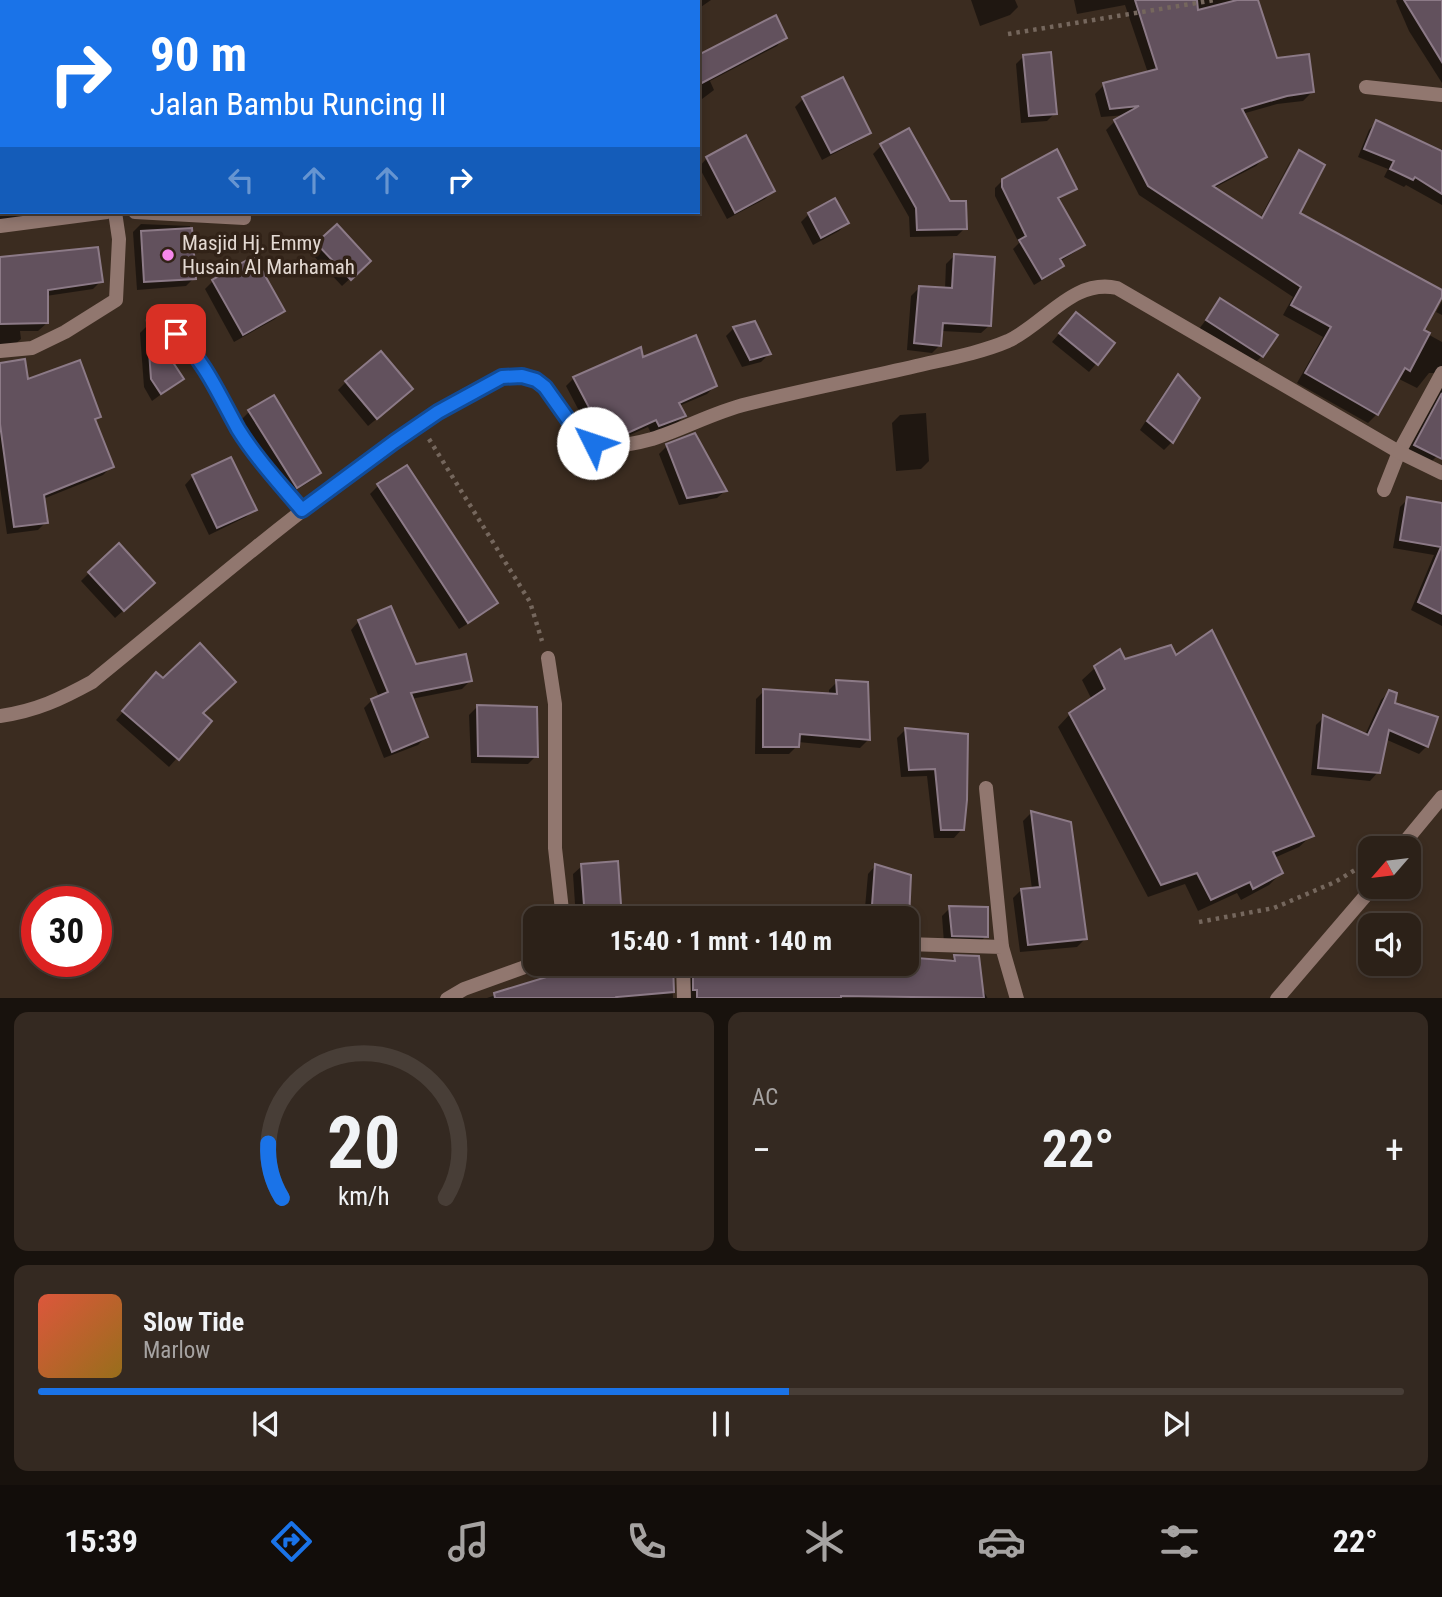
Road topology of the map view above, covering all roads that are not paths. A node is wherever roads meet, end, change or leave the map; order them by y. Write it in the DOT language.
graph roads {
  1 [pos="1366,87"];
  2 [pos="1442,94"];
  3 [pos="92,214"];
  4 [pos="115,214"];
  5 [pos="171,214"];
  6 [pos="244,218"];
  7 [pos="0,226"];
  8 [pos="176,334"];
  9 [pos="0,351"];
  10 [pos="1442,373"];
  11 [pos="1399,452"];
  12 [pos="1442,473"];
  13 [pos="1384,489"];
  14 [pos="302,510"];
  15 [pos="548,659"];
  16 [pos="0,716"];
  17 [pos="986,788"];
  18 [pos="1442,797"];
  19 [pos="1410,836"];
  20 [pos="1362,900"];
  21 [pos="562,906"];
  22 [pos="919,944"];
  23 [pos="1002,947"];
  24 [pos="523,967"];
  25 [pos="683,976"];
  26 [pos="449,998"];
  27 [pos="684,998"];
  28 [pos="1017,998"];
  29 [pos="1278,998"];
  1 -- 2 [label="street"];
  3 -- 7 [label="street"];
  4 -- 9 [label="street"];
  5 -- 6 [label="street"];
  8 -- 14 [label="street"];
  10 -- 11 [label="street"];
  11 -- 12 [label="street"];
  11 -- 13 [label="street"];
  11 -- 14 [label="street"];
  14 -- 16 [label="street"];
  15 -- 21 [label="street"];
  17 -- 23 [label="street"];
  18 -- 19 [label="street"];
  20 -- 29 [label="street"];
  22 -- 23 [label="street"];
  23 -- 28 [label="street"];
  24 -- 26 [label="street"];
  25 -- 27 [label="street"];
}
